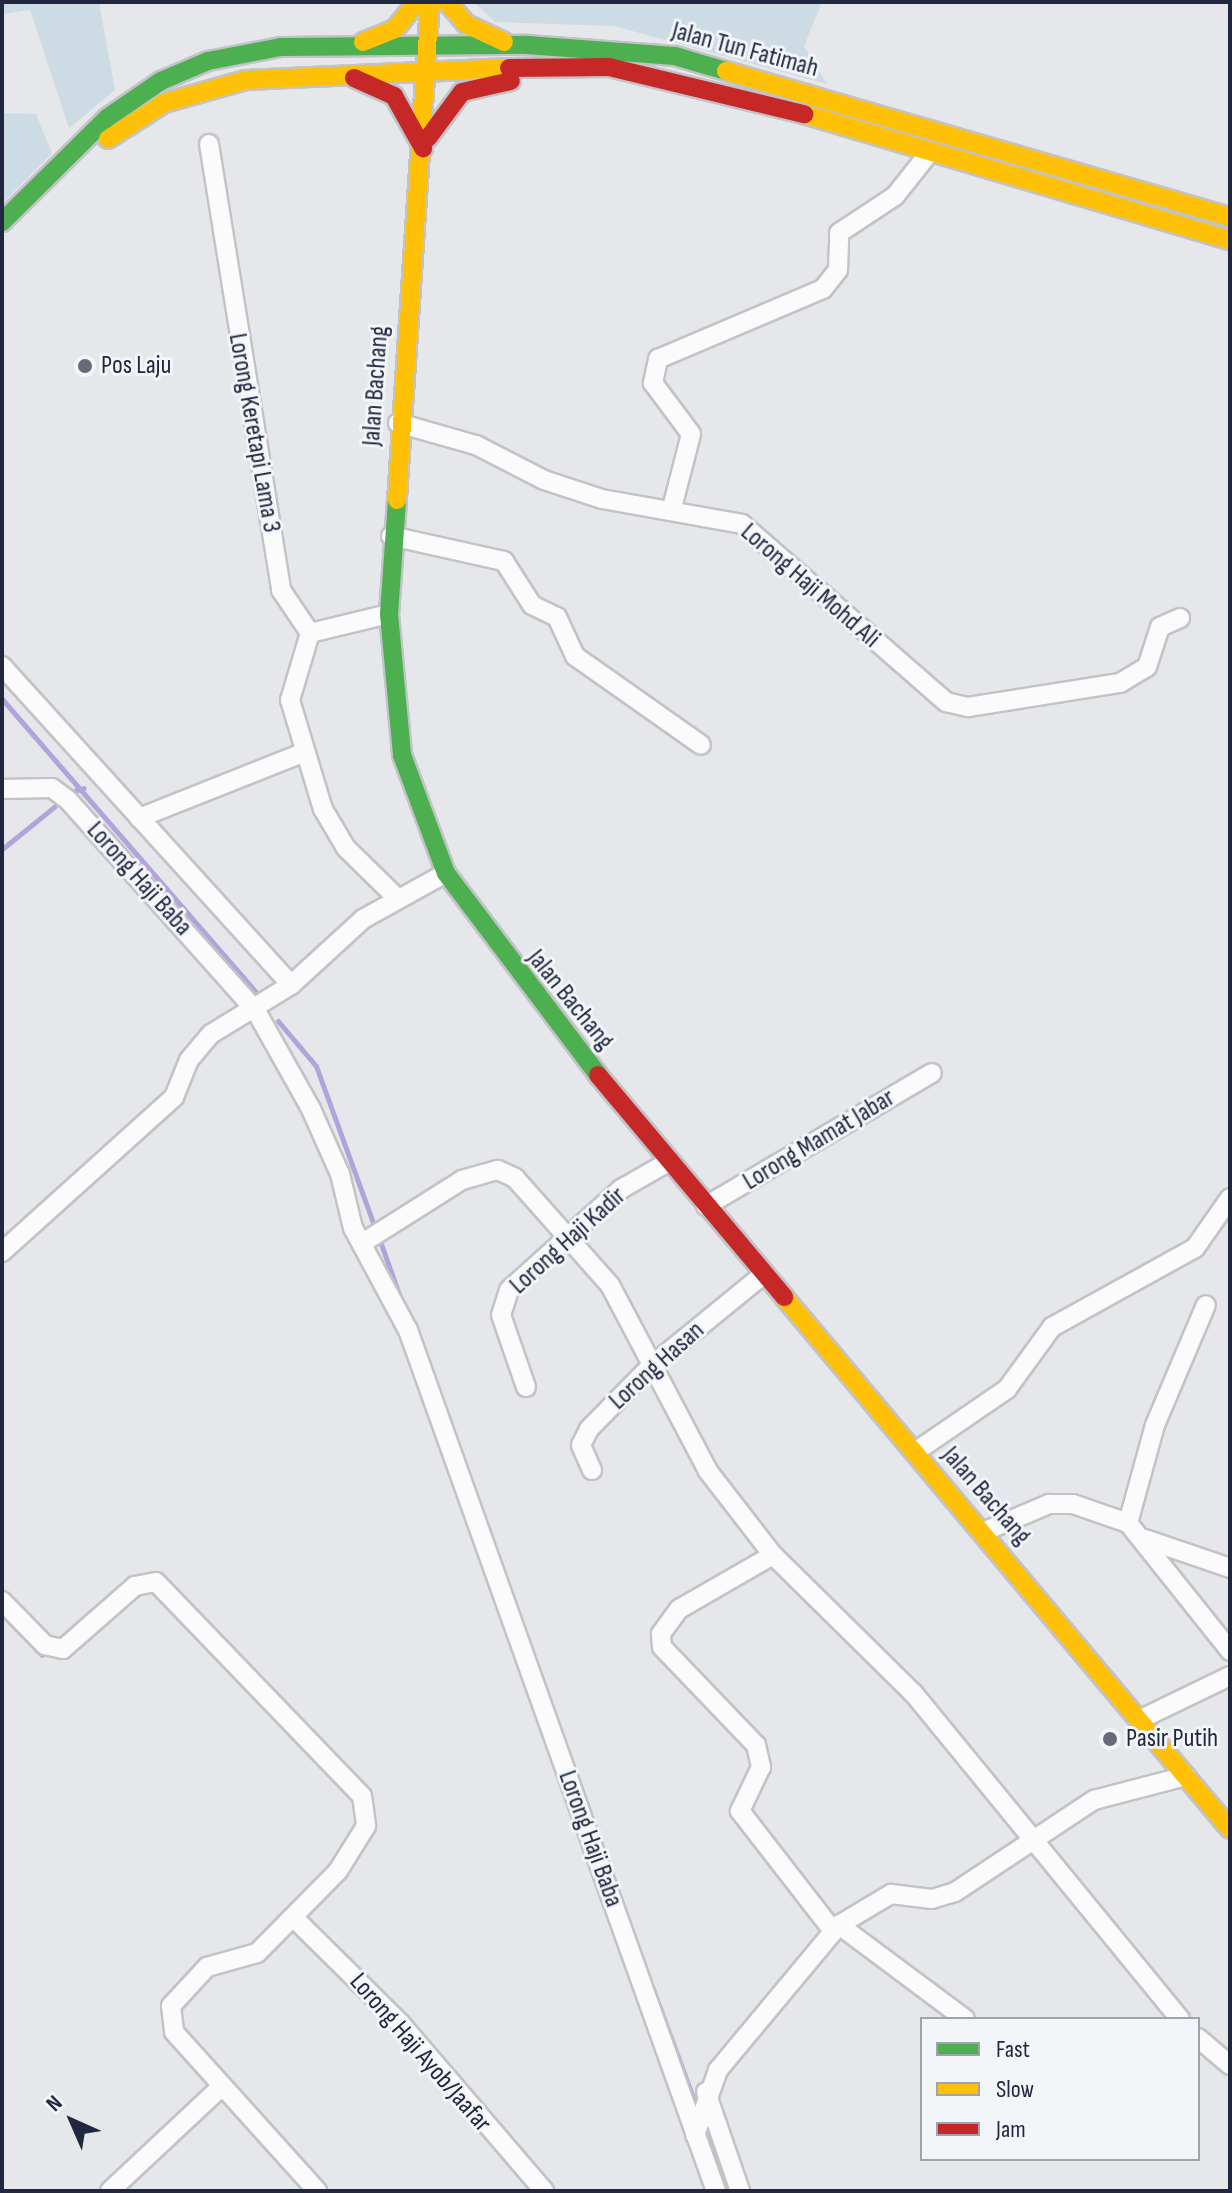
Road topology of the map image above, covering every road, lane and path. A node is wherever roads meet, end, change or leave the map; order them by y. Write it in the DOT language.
graph roads {
  1 [pos="417,2"];
  2 [pos="430,2"];
  3 [pos="447,2"];
  4 [pos="527,45"];
  5 [pos="324,46"];
  6 [pos="431,48"];
  7 [pos="577,66"];
  8 [pos="430,68"];
  9 [pos="335,75"];
  10 [pos="209,144"];
  11 [pos="423,148"];
  12 [pos="929,153"];
  13 [pos="1230,217"];
  14 [pos="2,222"];
  15 [pos="1230,240"];
  16 [pos="2,241"];
  17 [pos="398,423"];
  18 [pos="672,508"];
  19 [pos="391,536"];
  20 [pos="389,614"];
  21 [pos="1180,618"];
  22 [pos="310,633"];
  23 [pos="2,666"];
  24 [pos="701,745"];
  25 [pos="305,752"];
  26 [pos="2,789"];
  27 [pos="139,818"];
  28 [pos="446,873"];
  29 [pos="396,897"];
  30 [pos="291,985"];
  31 [pos="256,1011"];
  32 [pos="932,1073"];
  33 [pos="670,1161"];
  34 [pos="1230,1198"];
  35 [pos="706,1206"];
  36 [pos="373,1236"];
  37 [pos="569,1237"];
  38 [pos="2,1252"];
  39 [pos="763,1275"];
  40 [pos="1206,1305"];
  41 [pos="650,1367"];
  42 [pos="526,1387"];
  43 [pos="915,1452"];
  44 [pos="592,1470"];
  45 [pos="1128,1523"];
  46 [pos="983,1532"];
  47 [pos="1145,1539"];
  48 [pos="773,1555"];
  49 [pos="1230,1568"];
  50 [pos="2,1601"];
  51 [pos="1230,1651"];
  52 [pos="1230,1676"];
  53 [pos="1141,1719"];
  54 [pos="1186,1776"];
  55 [pos="1230,1829"];
  56 [pos="1027,1838"];
  57 [pos="293,1917"];
  58 [pos="836,1928"];
  59 [pos="962,2017"];
  60 [pos="1178,2017"];
  61 [pos="1200,2040"];
  62 [pos="1230,2065"];
  63 [pos="220,2088"];
  64 [pos="705,2096"];
  65 [pos="696,2130"];
  66 [pos="110,2191"];
  67 [pos="317,2191"];
  68 [pos="544,2191"];
  69 [pos="716,2191"];
  70 [pos="740,2191"];
  1 -- 5 [label="main road"];
  2 -- 6 [label="main road, Jalan Bachang"];
  3 -- 4 [label="main road"];
  4 -- 6 [label="main road, Jalan Tun Fatimah"];
  4 -- 13 [label="main road, Jalan Tun Fatimah"];
  5 -- 6 [label="main road, Jalan Tun Fatimah"];
  5 -- 14 [label="main road, Jalan Tun Fatimah"];
  6 -- 8 [label="main road, Jalan Bachang"];
  7 -- 8 [label="main road, Jalan Tun Fatimah"];
  7 -- 11 [label="main road"];
  7 -- 12 [label="main road, Jalan Tun Fatimah"];
  8 -- 9 [label="main road, Jalan Tun Fatimah"];
  8 -- 11 [label="main road, Jalan Bachang"];
  9 -- 11 [label="main road"];
  9 -- 16 [label="main road, Jalan Tun Fatimah"];
  10 -- 22 [label="street, Lorong Keretapi Lama 3"];
  11 -- 17 [label="main road, Jalan Bachang"];
  12 -- 15 [label="main road, Jalan Tun Fatimah"];
  12 -- 18 [label="street"];
  17 -- 18 [label="street, Lorong Haji Mohd Ali"];
  17 -- 19 [label="main road, Jalan Bachang"];
  18 -- 21 [label="street, Lorong Haji Mohd Ali"];
  19 -- 20 [label="main road, Jalan Bachang"];
  19 -- 24 [label="street"];
  20 -- 22 [label="street"];
  20 -- 28 [label="main road, Jalan Bachang"];
  22 -- 25 [label="street"];
  23 -- 27 [label="street"];
  25 -- 27 [label="street"];
  25 -- 29 [label="street"];
  26 -- 31 [label="street, Lorong Haji Baba"];
  27 -- 30 [label="street"];
  28 -- 29 [label="street"];
  28 -- 33 [label="main road, Jalan Bachang"];
  29 -- 30 [label="street"];
  30 -- 31 [label="street"];
  31 -- 36 [label="street, Lorong Haji Baba"];
  31 -- 38 [label="street"];
  32 -- 35 [label="street, Lorong Mamat Jabar"];
  33 -- 35 [label="main road, Jalan Bachang"];
  33 -- 37 [label="street, Lorong Haji Kadir"];
  34 -- 43 [label="street"];
  35 -- 39 [label="main road, Jalan Bachang"];
  36 -- 37 [label="street"];
  36 -- 65 [label="street, Lorong Haji Baba"];
  37 -- 41 [label="street"];
  37 -- 42 [label="street, Lorong Haji Kadir"];
  39 -- 41 [label="street, Lorong Hasan"];
  39 -- 43 [label="main road, Jalan Bachang"];
  40 -- 45 [label="street"];
  41 -- 44 [label="street, Lorong Hasan"];
  41 -- 48 [label="street"];
  43 -- 46 [label="main road, Jalan Bachang"];
  45 -- 46 [label="street"];
  45 -- 47 [label="street"];
  46 -- 53 [label="main road, Jalan Bachang"];
  47 -- 49 [label="street"];
  47 -- 51 [label="street"];
  48 -- 56 [label="street"];
  48 -- 58 [label="street"];
  50 -- 57 [label="street"];
  52 -- 53 [label="street"];
  53 -- 54 [label="main road, Jalan Bachang"];
  54 -- 55 [label="main road, Jalan Bachang"];
  54 -- 56 [label="street"];
  56 -- 58 [label="street"];
  56 -- 60 [label="street"];
  57 -- 63 [label="street"];
  57 -- 68 [label="street, Lorong Haji Ayob/Jaafar"];
  58 -- 59 [label="street"];
  58 -- 64 [label="street"];
  61 -- 62 [label="street"];
  63 -- 66 [label="street"];
  63 -- 67 [label="street"];
  64 -- 65 [label="street"];
  64 -- 70 [label="street"];
  65 -- 69 [label="street, Lorong Haji Baba"];
}
